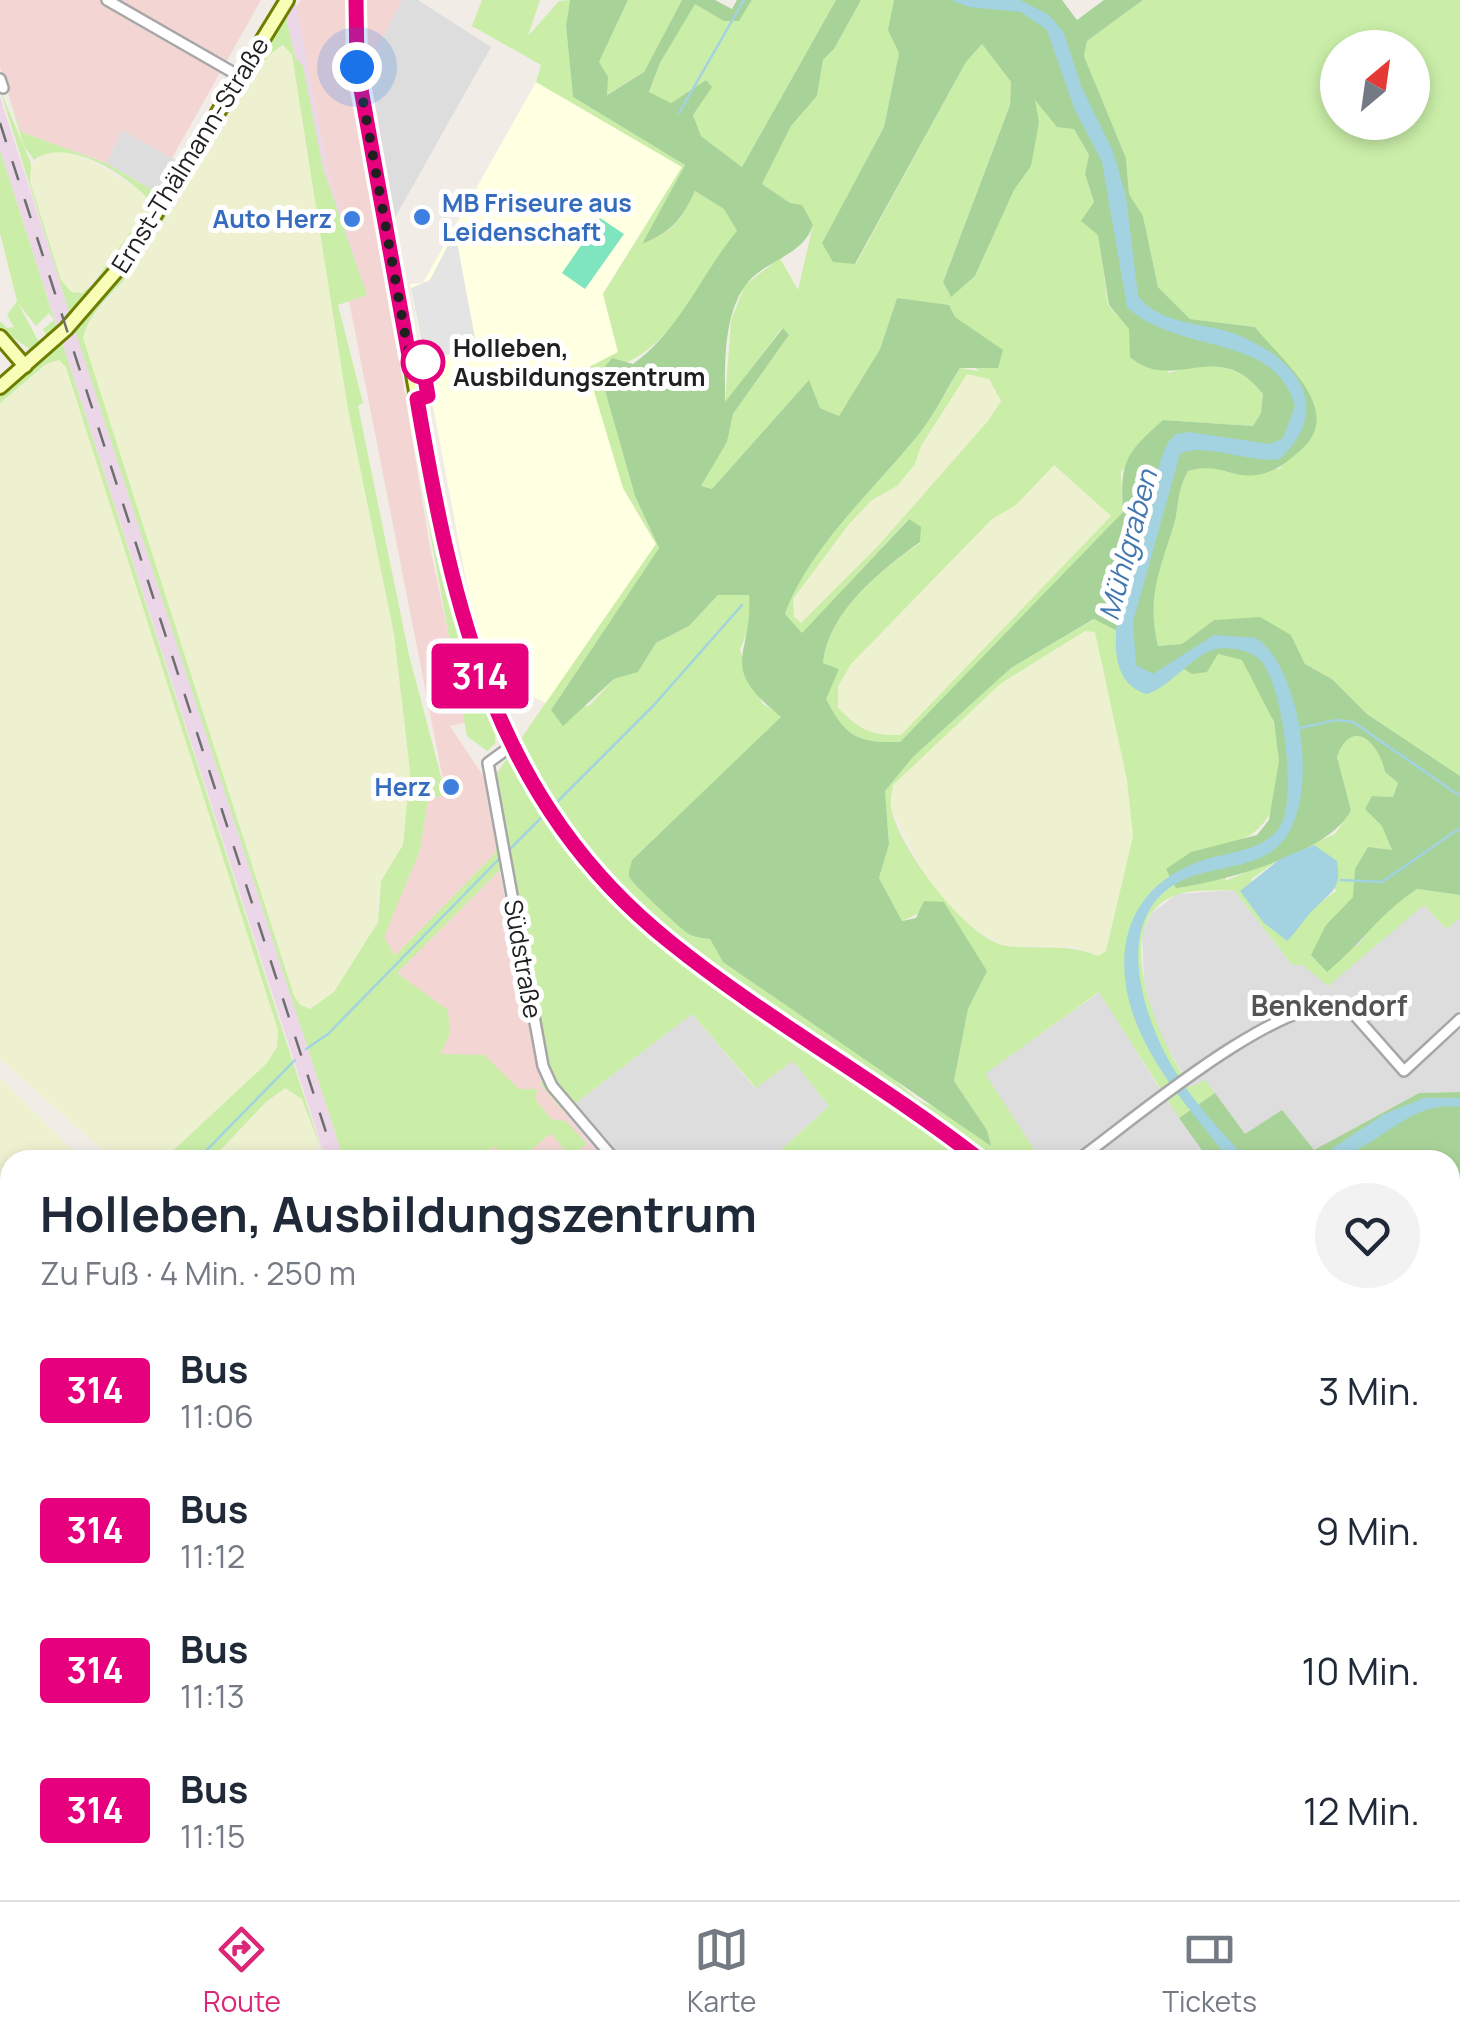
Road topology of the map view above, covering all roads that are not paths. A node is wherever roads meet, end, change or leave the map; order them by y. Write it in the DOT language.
graph roads {
  1 [pos="106,0"];
  2 [pos="287,0"];
  3 [pos="356,0"];
  4 [pos="242,76"];
  5 [pos="0,336"];
  6 [pos="25,366"];
  7 [pos="0,387"];
  8 [pos="510,747"];
  9 [pos="1460,1019"];
  10 [pos="606,1150"];
  11 [pos="966,1150"];
  12 [pos="1091,1150"];
  1 -- 4 [label="street"];
  2 -- 4 [label="main road, Ernst-Thälmann-Straße"];
  3 -- 8 [label="main road"];
  4 -- 6 [label="main road, Ernst-Thälmann-Straße"];
  5 -- 6 [label="main road"];
  6 -- 7 [label="main road, Ernst-Thälmann-Straße"];
  8 -- 10 [label="street, Südstraße"];
  8 -- 11 [label="main road"];
  9 -- 12 [label="street"];
}
